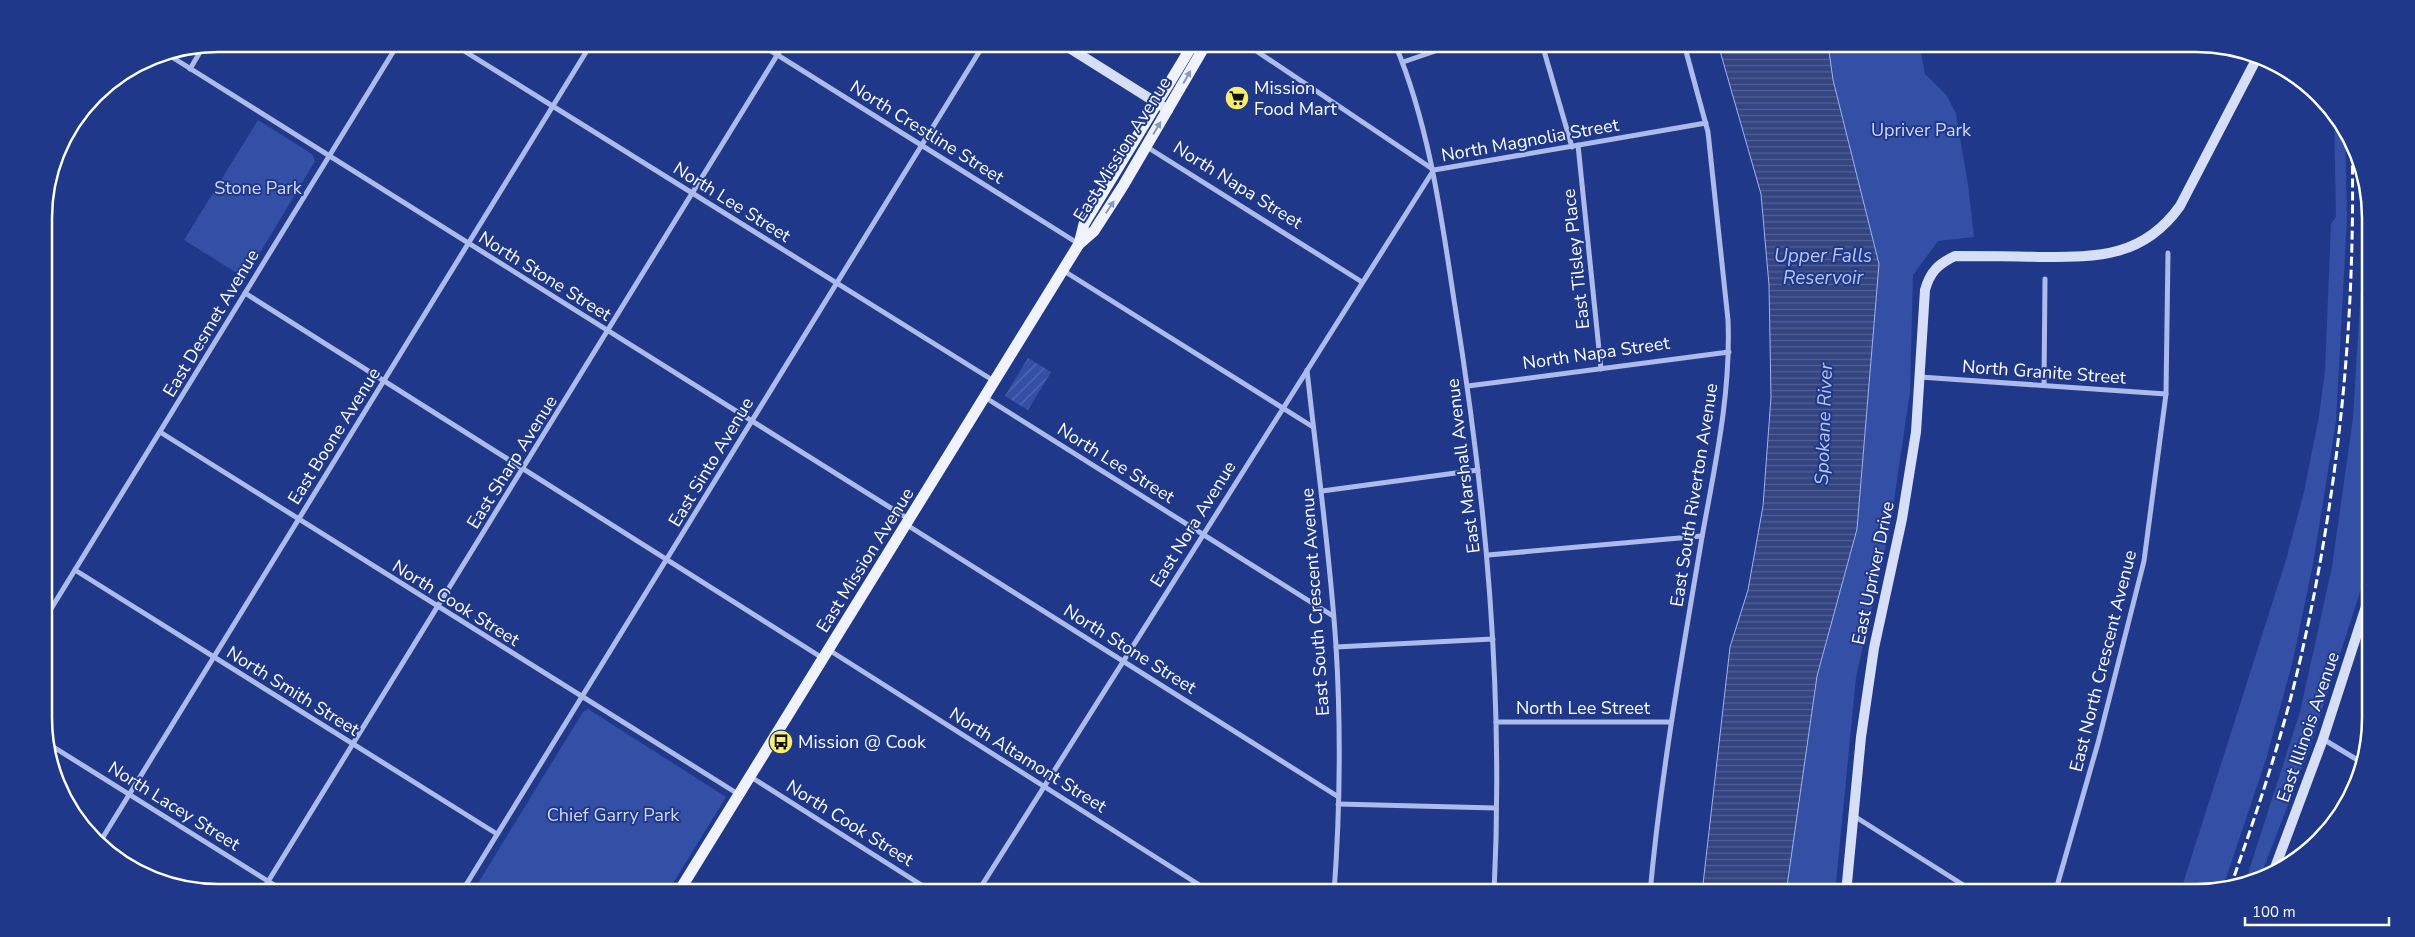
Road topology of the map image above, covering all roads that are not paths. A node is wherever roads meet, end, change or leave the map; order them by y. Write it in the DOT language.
graph roads {
  1 [pos="393,52"];
  2 [pos="467,52"];
  3 [pos="585,52"];
  4 [pos="772,52"];
  5 [pos="779,52"];
  6 [pos="979,52"];
  7 [pos="1076,52"];
  8 [pos="1188,52"];
  9 [pos="1201,52"];
  10 [pos="1258,52"];
  11 [pos="1399,52"];
  12 [pos="1432,52"];
  13 [pos="1545,52"];
  14 [pos="1686,52"];
  15 [pos="199,54"];
  16 [pos="777,55"];
  17 [pos="175,59"];
  18 [pos="1403,62"];
  19 [pos="2254,63"];
  20 [pos="190,68"];
  21 [pos="1156,102"];
  22 [pos="552,106"];
  23 [pos="1168,110"];
  24 [pos="1706,124"];
  25 [pos="922,146"];
  26 [pos="1575,146"];
  27 [pos="1146,147"];
  28 [pos="328,155"];
  29 [pos="1434,170"];
  30 [pos="693,193"];
  31 [pos="468,244"];
  32 [pos="1079,244"];
  33 [pos="2168,253"];
  34 [pos="1063,270"];
  35 [pos="2046,278"];
  36 [pos="1362,282"];
  37 [pos="836,284"];
  38 [pos="245,293"];
  39 [pos="608,332"];
  40 [pos="1729,352"];
  41 [pos="1601,369"];
  42 [pos="1307,370"];
  43 [pos="1920,378"];
  44 [pos="384,382"];
  45 [pos="996,382"];
  46 [pos="2044,385"];
  47 [pos="1468,386"];
  48 [pos="2166,394"];
  49 [pos="986,398"];
  50 [pos="1282,407"];
  51 [pos="751,422"];
  52 [pos="1313,427"];
  53 [pos="160,432"];
  54 [pos="524,469"];
  55 [pos="1478,470"];
  56 [pos="1322,491"];
  57 [pos="298,520"];
  58 [pos="909,522"];
  59 [pos="1203,534"];
  60 [pos="1702,536"];
  61 [pos="1488,554"];
  62 [pos="667,560"];
  63 [pos="75,570"];
  64 [pos="52,607"];
  65 [pos="438,607"];
  66 [pos="1333,616"];
  67 [pos="2362,619"];
  68 [pos="1493,639"];
  69 [pos="1336,647"];
  70 [pos="827,654"];
  71 [pos="214,658"];
  72 [pos="1123,661"];
  73 [pos="581,697"];
  74 [pos="1496,722"];
  75 [pos="1670,722"];
  76 [pos="2323,739"];
  77 [pos="353,744"];
  78 [pos="56,748"];
  79 [pos="2357,760"];
  80 [pos="750,777"];
  81 [pos="1044,786"];
  82 [pos="129,794"];
  83 [pos="739,795"];
  84 [pos="1337,796"];
  85 [pos="1338,804"];
  86 [pos="1495,808"];
  87 [pos="1854,816"];
  88 [pos="497,834"];
  89 [pos="103,837"];
  90 [pos="2277,863"];
  91 [pos="268,882"];
  92 [pos="271,884"];
  93 [pos="466,884"];
  94 [pos="684,884"];
  95 [pos="920,884"];
  96 [pos="983,884"];
  97 [pos="1198,884"];
  98 [pos="1334,884"];
  99 [pos="1494,884"];
  100 [pos="1651,884"];
  101 [pos="1847,884"];
  102 [pos="1962,884"];
  103 [pos="2057,884"];
  1 -- 28 [label="street, East Desmet Avenue"];
  2 -- 22 [label="street, North Lee Street"];
  3 -- 22 [label="street, East Boone Avenue"];
  4 -- 16 [label="street, North Crestline Street"];
  5 -- 16 [label="street, East Sharp Avenue"];
  6 -- 25 [label="street, East Sinto Avenue"];
  7 -- 21 [label="street"];
  8 -- 21 [label="main road, East Mission Avenue"];
  23 -- 9 [label="main road, East Mission Avenue, one-way"];
  10 -- 29 [label="street, North Magnolia Street"];
  11 -- 18 [label="street, East Marshall Avenue"];
  12 -- 18 [label="street"];
  13 -- 26 [label="street, East Tilsley Place"];
  14 -- 24 [label="street, East South Riverton Avenue"];
  15 -- 20 [label="street"];
  16 -- 25 [label="street, North Crestline Street"];
  16 -- 30 [label="street, East Sharp Avenue"];
  17 -- 20 [label="street, North Stone Street"];
  18 -- 29 [label="street, East Marshall Avenue"];
  19 -- 43 [label="street, East Upriver Drive"];
  20 -- 28 [label="street, North Stone Street"];
  21 -- 23 [label="street"];
  21 -- 32 [label="main road, East Mission Avenue"];
  22 -- 30 [label="street, North Lee Street"];
  22 -- 31 [label="street, East Boone Avenue"];
  27 -- 23 [label="main road, East Mission Avenue, one-way"];
  24 -- 26 [label="street, North Magnolia Street"];
  24 -- 40 [label="street, East South Riverton Avenue"];
  25 -- 32 [label="street, North Crestline Street"];
  25 -- 37 [label="street, East Sinto Avenue"];
  26 -- 29 [label="street, North Magnolia Street"];
  26 -- 41 [label="street, East Tilsley Place"];
  32 -- 27 [label="main road, East Mission Avenue, one-way"];
  27 -- 36 [label="street, North Napa Street"];
  28 -- 31 [label="street, North Stone Street"];
  28 -- 38 [label="street, East Desmet Avenue"];
  29 -- 36 [label="street, East Nora Avenue"];
  29 -- 47 [label="street, East Marshall Avenue"];
  30 -- 37 [label="street, North Lee Street"];
  30 -- 39 [label="street, East Sharp Avenue"];
  31 -- 39 [label="street, North Stone Street"];
  31 -- 44 [label="street, East Boone Avenue"];
  32 -- 34 [label="main road, East Mission Avenue"];
  33 -- 48 [label="street, East North Crescent Avenue"];
  34 -- 45 [label="main road, East Mission Avenue"];
  34 -- 50 [label="street"];
  35 -- 46 [label="street"];
  36 -- 42 [label="street, East Nora Avenue"];
  37 -- 45 [label="street, North Lee Street"];
  37 -- 51 [label="street, East Sinto Avenue"];
  38 -- 44 [label="street, North Altamont Street"];
  38 -- 53 [label="street, East Desmet Avenue"];
  39 -- 51 [label="street, North Stone Street"];
  39 -- 54 [label="street, East Sharp Avenue"];
  40 -- 41 [label="street, North Napa Street"];
  40 -- 60 [label="street, East South Riverton Avenue"];
  41 -- 47 [label="street, North Napa Street"];
  42 -- 50 [label="street, East Nora Avenue"];
  42 -- 52 [label="street, East South Crescent Avenue"];
  43 -- 46 [label="street, North Granite Street"];
  43 -- 87 [label="street, East Upriver Drive"];
  44 -- 54 [label="street, North Altamont Street"];
  44 -- 57 [label="street, East Boone Avenue"];
  45 -- 49 [label="main road, East Mission Avenue"];
  46 -- 48 [label="street, North Granite Street"];
  47 -- 55 [label="street, East Marshall Avenue"];
  48 -- 103 [label="street, East North Crescent Avenue"];
  49 -- 58 [label="main road, East Mission Avenue"];
  49 -- 59 [label="street, North Lee Street"];
  50 -- 52 [label="street"];
  50 -- 59 [label="street, East Nora Avenue"];
  51 -- 58 [label="street, North Stone Street"];
  51 -- 62 [label="street, East Sinto Avenue"];
  52 -- 56 [label="street, East South Crescent Avenue"];
  53 -- 57 [label="street, North Cook Street"];
  53 -- 63 [label="street, East Desmet Avenue"];
  54 -- 62 [label="street, North Altamont Street"];
  54 -- 65 [label="street, East Sharp Avenue"];
  55 -- 56 [label="street"];
  55 -- 61 [label="street, East Marshall Avenue"];
  56 -- 66 [label="street, East South Crescent Avenue"];
  57 -- 65 [label="street, North Cook Street"];
  57 -- 71 [label="street, East Boone Avenue"];
  58 -- 70 [label="main road, East Mission Avenue"];
  58 -- 72 [label="street, North Stone Street"];
  59 -- 66 [label="street, North Lee Street"];
  59 -- 72 [label="street, East Nora Avenue"];
  60 -- 61 [label="street"];
  60 -- 75 [label="street, East South Riverton Avenue"];
  61 -- 68 [label="street, East Marshall Avenue"];
  62 -- 70 [label="street, North Altamont Street"];
  62 -- 73 [label="street, East Sinto Avenue"];
  63 -- 64 [label="street, East Desmet Avenue"];
  63 -- 71 [label="street, North Smith Street"];
  65 -- 73 [label="street, North Cook Street"];
  65 -- 77 [label="street, East Sharp Avenue"];
  66 -- 69 [label="street, East South Crescent Avenue"];
  67 -- 76 [label="street, East Illinois Avenue"];
  68 -- 69 [label="street"];
  68 -- 74 [label="street, East Marshall Avenue"];
  69 -- 84 [label="street, East South Crescent Avenue"];
  70 -- 80 [label="main road, East Mission Avenue"];
  70 -- 81 [label="street, North Altamont Street"];
  71 -- 77 [label="street, North Smith Street"];
  71 -- 82 [label="street, East Boone Avenue"];
  72 -- 81 [label="street, East Nora Avenue"];
  72 -- 84 [label="street, North Stone Street"];
  73 -- 83 [label="street, North Cook Street"];
  73 -- 88 [label="street, East Sinto Avenue"];
  74 -- 75 [label="street, North Lee Street"];
  74 -- 86 [label="street, East Marshall Avenue"];
  75 -- 100 [label="street, East South Riverton Avenue"];
  76 -- 79 [label="street"];
  76 -- 90 [label="street, East Illinois Avenue"];
  77 -- 88 [label="street, North Smith Street"];
  77 -- 91 [label="street, East Sharp Avenue"];
  78 -- 82 [label="street, North Lacey Street"];
  80 -- 83 [label="main road, East Mission Avenue"];
  80 -- 95 [label="street, North Cook Street"];
  81 -- 96 [label="street, East Nora Avenue"];
  81 -- 97 [label="street, North Altamont Street"];
  82 -- 89 [label="street, East Boone Avenue"];
  82 -- 91 [label="street, North Lacey Street"];
  83 -- 94 [label="main road, East Mission Avenue"];
  84 -- 85 [label="street, East South Crescent Avenue"];
  85 -- 86 [label="street"];
  85 -- 98 [label="street, East South Crescent Avenue"];
  86 -- 99 [label="street, East Marshall Avenue"];
  87 -- 101 [label="street, East Upriver Drive"];
  87 -- 102 [label="street"];
  88 -- 93 [label="street, East Sinto Avenue"];
  91 -- 92 [label="street, North Lacey Street"];
}
